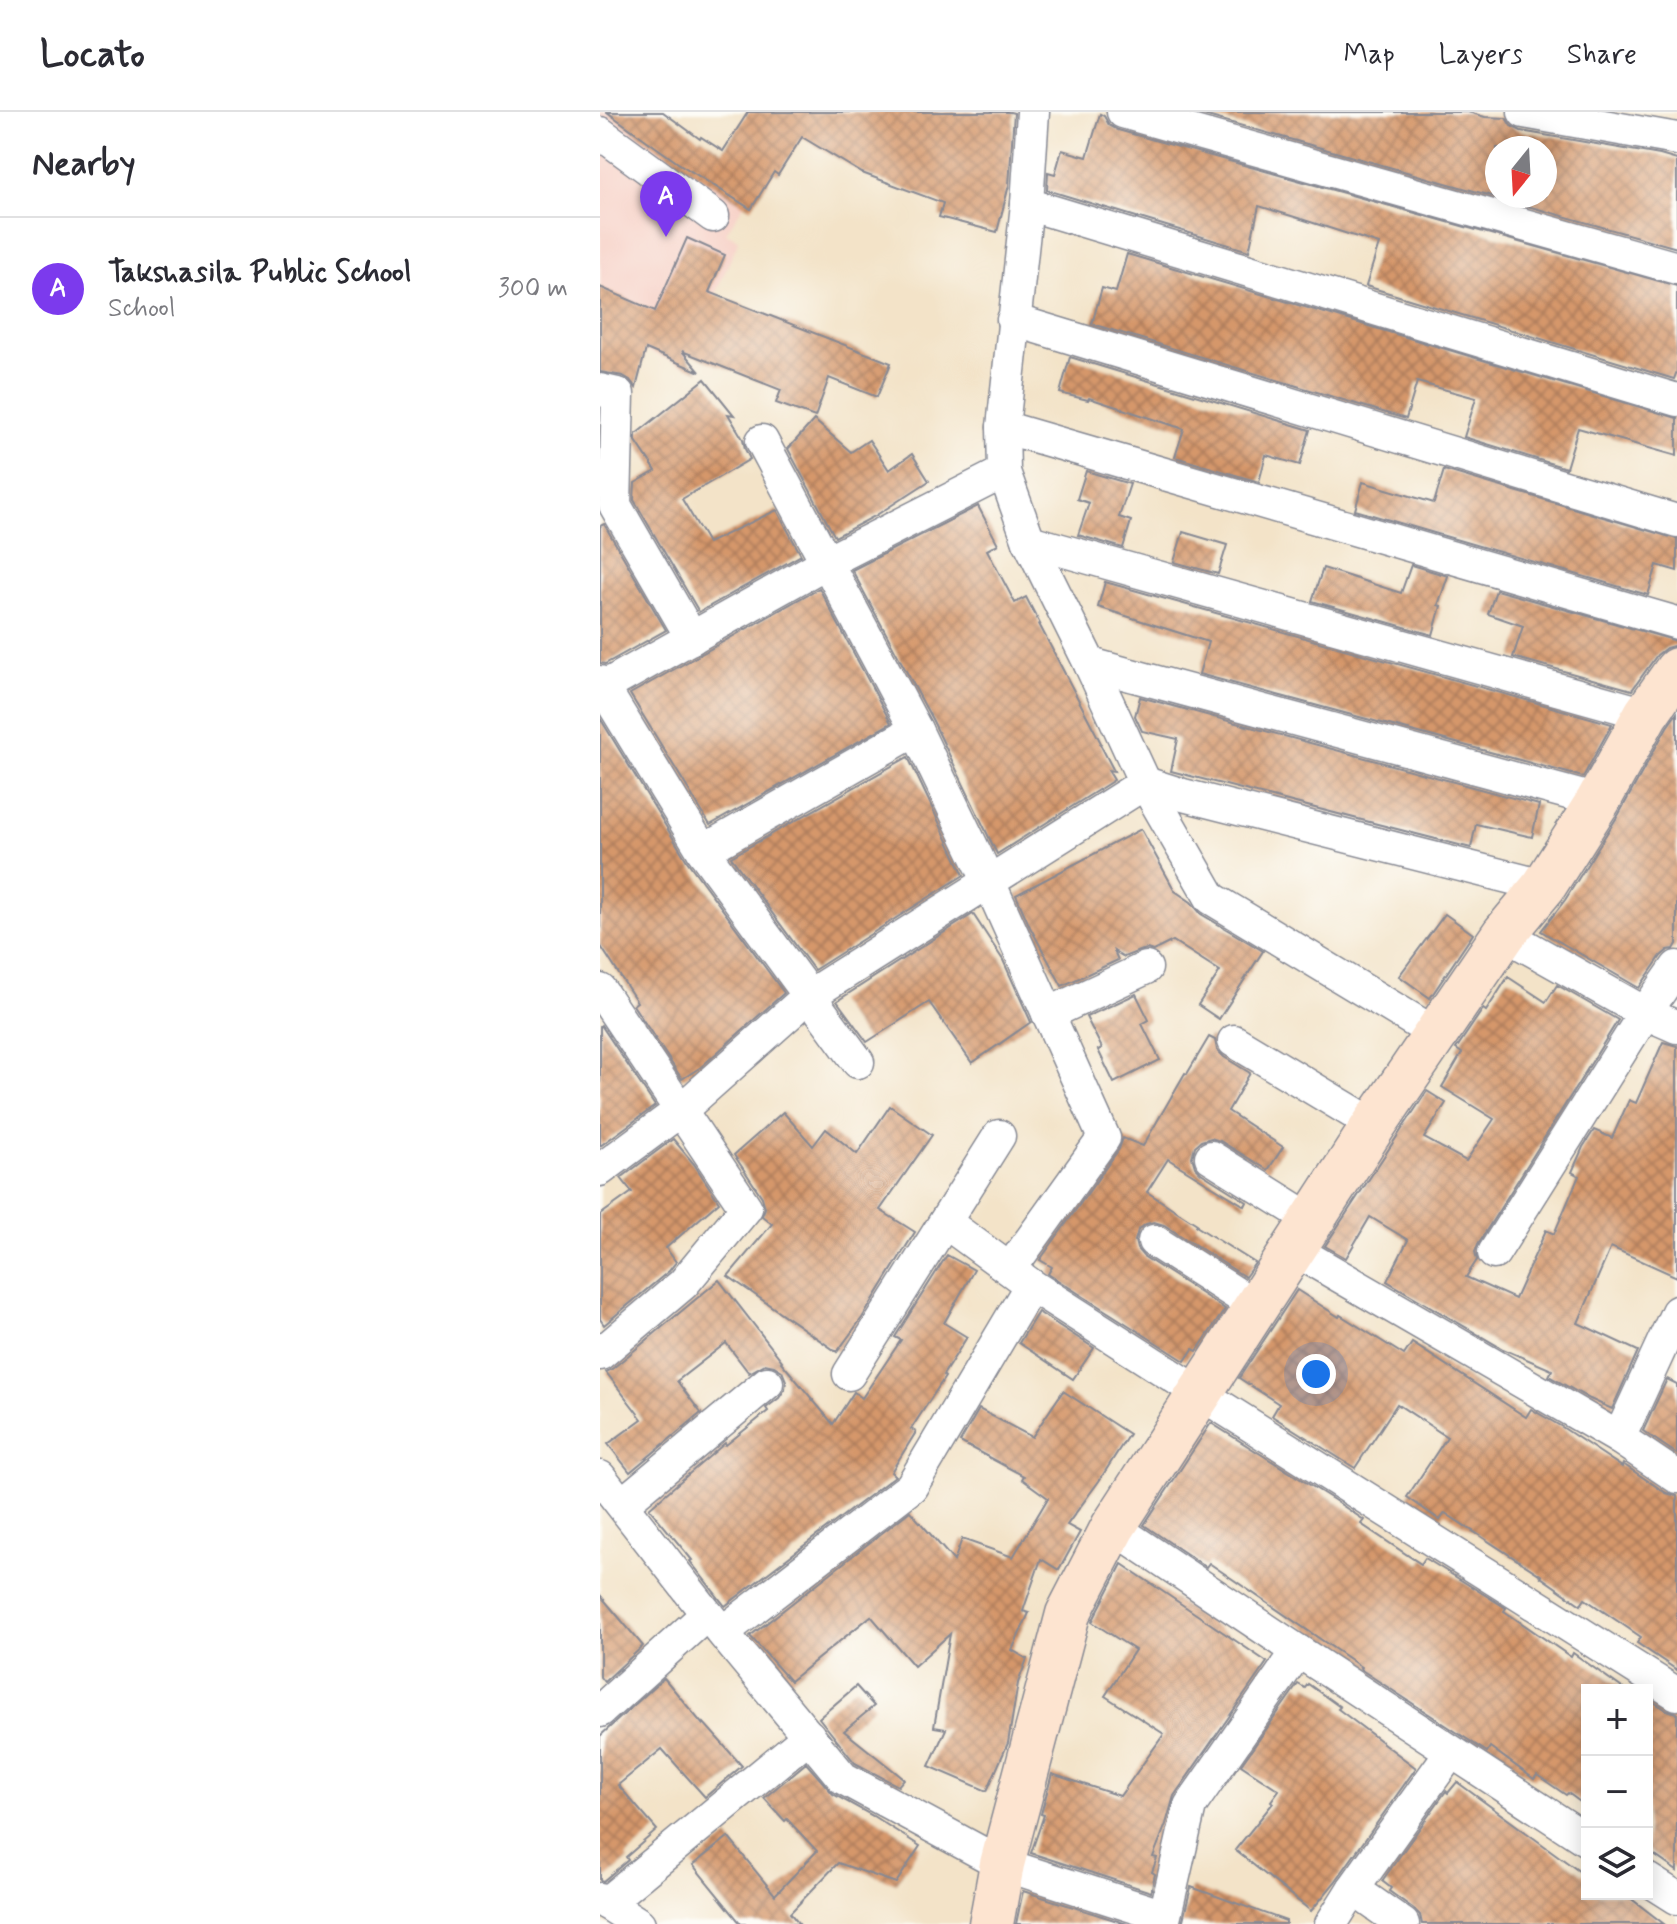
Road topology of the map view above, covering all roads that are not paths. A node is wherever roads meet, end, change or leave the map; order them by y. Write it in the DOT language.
graph roads {
  1 [pos="1033,112"];
  2 [pos="1123,112"];
  3 [pos="1524,112"];
  4 [pos="1640,122"];
  5 [pos="600,133"];
  6 [pos="1677,139"];
  7 [pos="1027,204"];
  8 [pos="713,216"];
  9 [pos="1677,268"];
  10 [pos="1013,320"];
  11 [pos="600,390"];
  12 [pos="1677,400"];
  13 [pos="1003,427"];
  14 [pos="762,441"];
  15 [pos="1004,472"];
  16 [pos="608,504"];
  17 [pos="1677,521"];
  18 [pos="1029,541"];
  19 [pos="827,562"];
  20 [pos="1677,623"];
  21 [pos="692,638"];
  22 [pos="1090,664"];
  23 [pos="1677,670"];
  24 [pos="601,686"];
  25 [pos="1646,714"];
  26 [pos="916,730"];
  27 [pos="1145,783"];
  28 [pos="1598,801"];
  29 [pos="703,851"];
  30 [pos="989,882"];
  31 [pos="1544,886"];
  32 [pos="1504,934"];
  33 [pos="1677,967"];
  34 [pos="1146,968"];
  35 [pos="600,990"];
  36 [pos="810,995"];
  37 [pos="1645,1013"];
  38 [pos="1048,1014"];
  39 [pos="1677,1027"];
  40 [pos="1436,1034"];
  41 [pos="1234,1041"];
  42 [pos="858,1062"];
  43 [pos="681,1110"];
  44 [pos="1374,1125"];
  45 [pos="999,1136"];
  46 [pos="1211,1157"];
  47 [pos="600,1170"];
  48 [pos="945,1222"];
  49 [pos="1302,1235"];
  50 [pos="1154,1241"];
  51 [pos="1494,1253"];
  52 [pos="1021,1277"];
  53 [pos="1257,1307"];
  54 [pos="1677,1312"];
  55 [pos="600,1354"];
  56 [pos="849,1374"];
  57 [pos="767,1383"];
  58 [pos="1201,1394"];
  59 [pos="1619,1438"];
  60 [pos="1677,1477"];
  61 [pos="608,1493"];
  62 [pos="1113,1527"];
  63 [pos="715,1623"];
  64 [pos="1298,1651"];
  65 [pos="1677,1694"];
  66 [pos="600,1711"];
  67 [pos="809,1736"];
  68 [pos="1451,1752"];
  69 [pos="1581,1836"];
  70 [pos="1002,1864"];
  71 [pos="1653,1883"];
  72 [pos="1353,1889"];
  73 [pos="1677,1898"];
  74 [pos="603,1901"];
  75 [pos="1164,1920"];
  76 [pos="639,1924"];
  77 [pos="991,1924"];
  78 [pos="1331,1924"];
  79 [pos="1403,1924"];
  1 -- 7 [label="street"];
  2 -- 9 [label="street"];
  3 -- 4 [label="street"];
  4 -- 6 [label="street"];
  5 -- 8 [label="street"];
  7 -- 10 [label="street"];
  7 -- 12 [label="street"];
  10 -- 13 [label="street"];
  10 -- 17 [label="street"];
  11 -- 16 [label="street"];
  13 -- 15 [label="street"];
  13 -- 20 [label="street"];
  14 -- 19 [label="street"];
  15 -- 18 [label="street"];
  15 -- 19 [label="street"];
  16 -- 21 [label="street"];
  18 -- 22 [label="street"];
  18 -- 25 [label="street"];
  19 -- 21 [label="street"];
  19 -- 26 [label="street"];
  21 -- 24 [label="street"];
  22 -- 27 [label="street"];
  22 -- 28 [label="street"];
  23 -- 25 [label="street"];
  24 -- 29 [label="street"];
  25 -- 28 [label="street"];
  26 -- 29 [label="street"];
  26 -- 30 [label="street"];
  27 -- 30 [label="street"];
  27 -- 31 [label="street"];
  27 -- 40 [label="street"];
  28 -- 31 [label="street"];
  29 -- 36 [label="street"];
  30 -- 36 [label="street"];
  30 -- 38 [label="street"];
  31 -- 32 [label="street"];
  32 -- 37 [label="street"];
  32 -- 40 [label="street"];
  33 -- 37 [label="street"];
  34 -- 38 [label="street"];
  35 -- 43 [label="street"];
  36 -- 42 [label="street"];
  36 -- 43 [label="street"];
  37 -- 39 [label="street"];
  37 -- 51 [label="street"];
  38 -- 52 [label="street"];
  40 -- 44 [label="street"];
  41 -- 44 [label="street"];
  43 -- 47 [label="street"];
  43 -- 55 [label="street"];
  44 -- 49 [label="street"];
  45 -- 48 [label="street"];
  46 -- 49 [label="street"];
  48 -- 52 [label="street"];
  48 -- 56 [label="street"];
  49 -- 53 [label="street"];
  49 -- 59 [label="street"];
  50 -- 53 [label="street"];
  52 -- 58 [label="street"];
  52 -- 63 [label="street"];
  53 -- 58 [label="street"];
  54 -- 59 [label="street"];
  57 -- 61 [label="street"];
  58 -- 62 [label="street"];
  58 -- 65 [label="street"];
  59 -- 60 [label="street"];
  61 -- 63 [label="street"];
  62 -- 64 [label="street"];
  62 -- 70 [label="street"];
  63 -- 66 [label="street"];
  63 -- 67 [label="street"];
  64 -- 68 [label="street"];
  64 -- 75 [label="street"];
  67 -- 70 [label="street"];
  67 -- 74 [label="street"];
  68 -- 69 [label="street"];
  68 -- 72 [label="street"];
  70 -- 75 [label="street"];
  70 -- 77 [label="street"];
  71 -- 73 [label="street"];
  72 -- 78 [label="street"];
  72 -- 79 [label="street"];
  74 -- 76 [label="street"];
}
